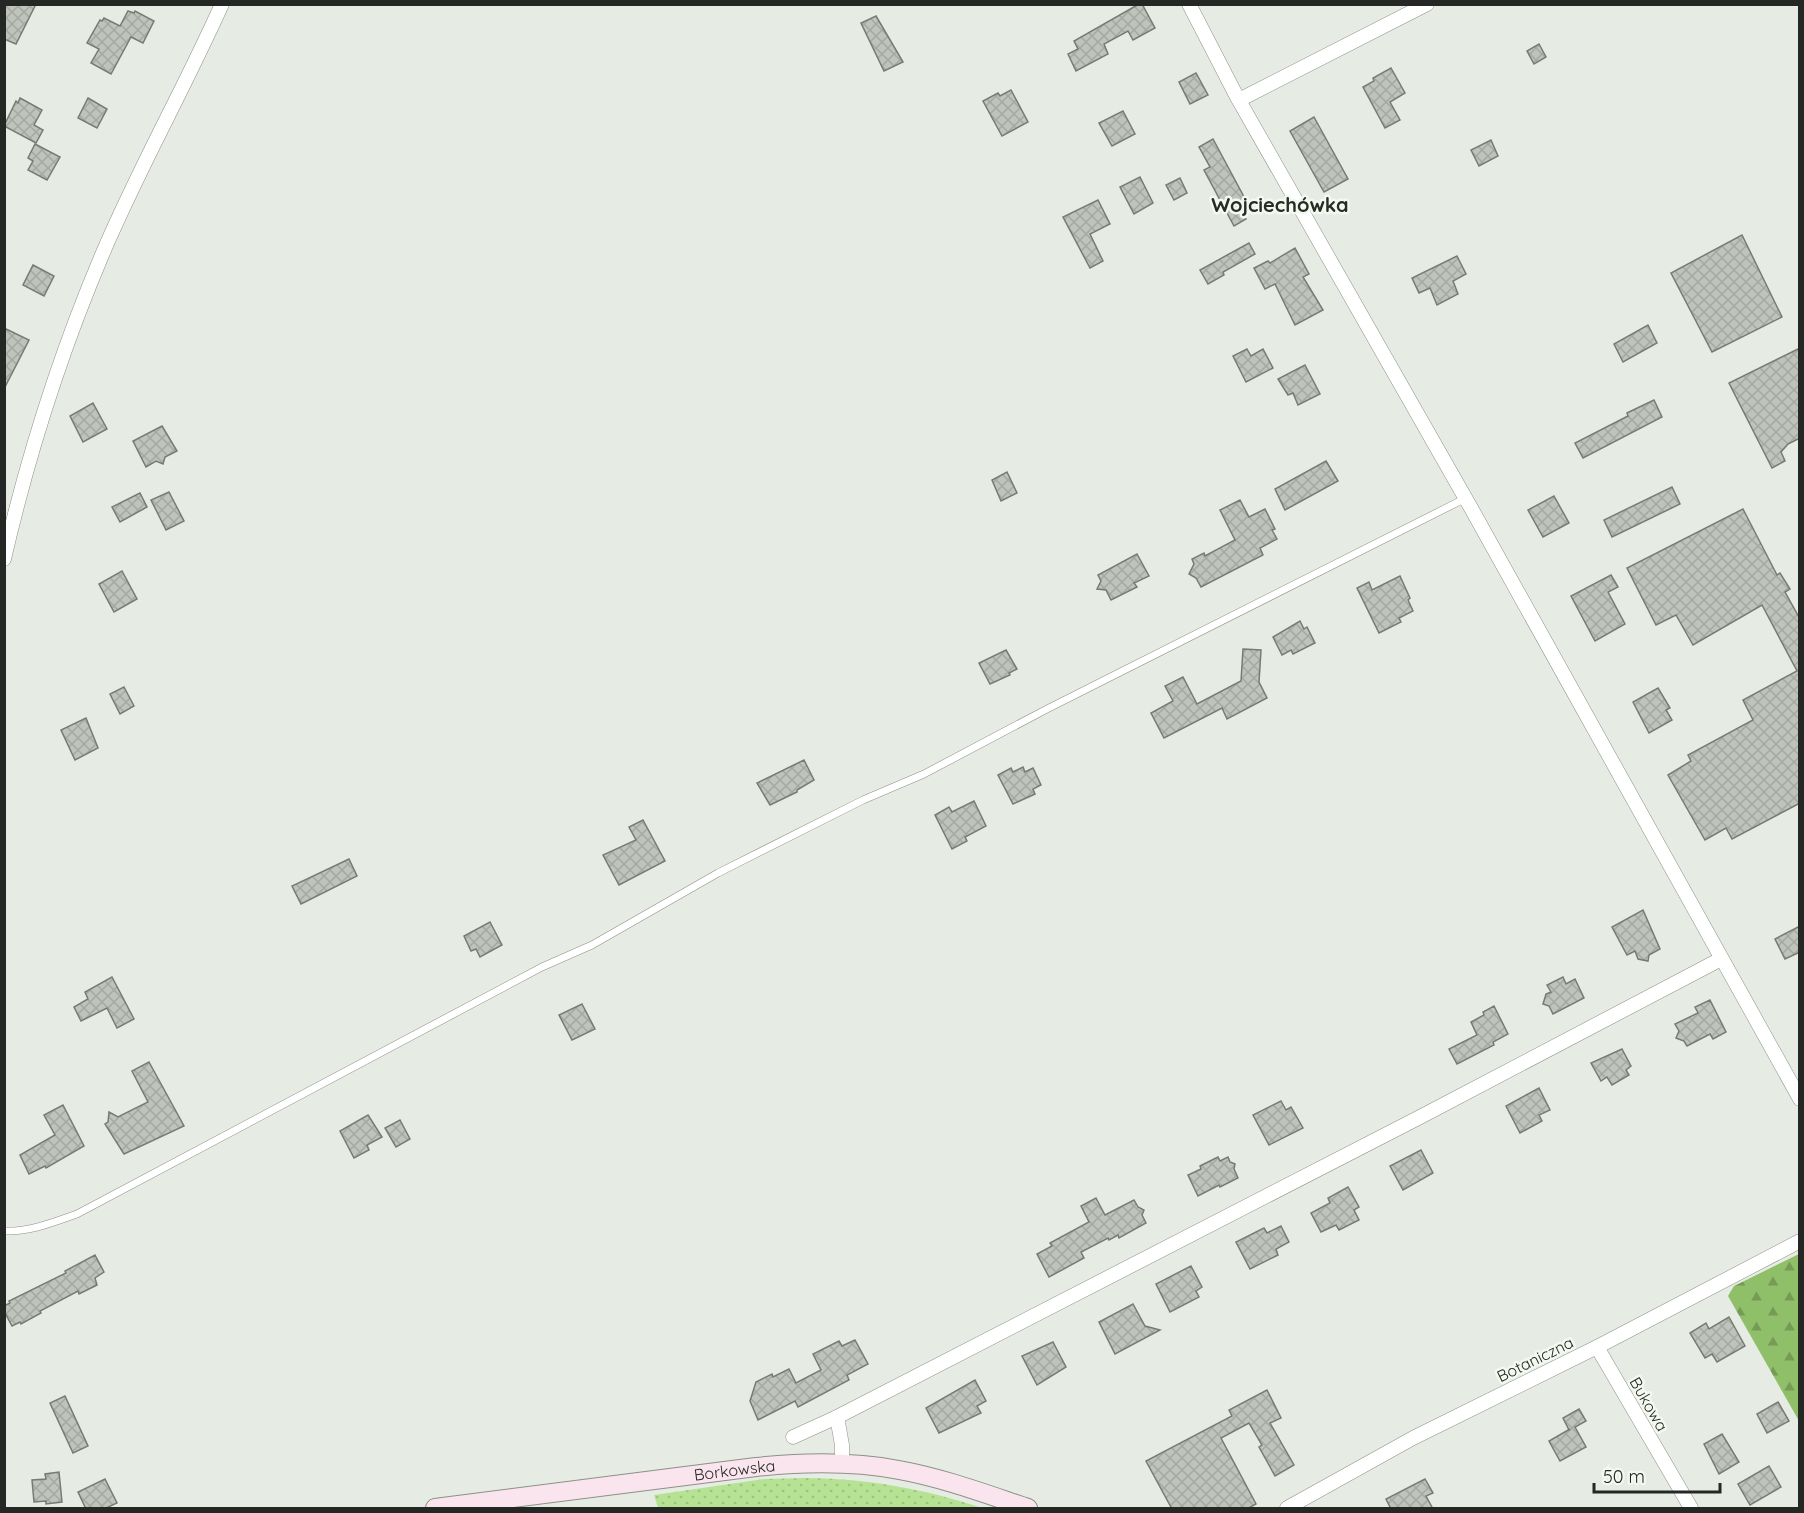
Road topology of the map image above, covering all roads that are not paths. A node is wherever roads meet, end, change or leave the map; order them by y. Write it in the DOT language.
graph roads {
  1 [pos="222,4"];
  2 [pos="1189,4"];
  3 [pos="1427,4"];
  4 [pos="1239,100"];
  5 [pos="1466,498"];
  6 [pos="4,559"];
  7 [pos="1721,959"];
  8 [pos="1800,1099"];
  9 [pos="4,1231"];
  10 [pos="1800,1241"];
  11 [pos="1597,1347"];
  12 [pos="837,1417"];
  13 [pos="794,1437"];
  14 [pos="842,1463"];
  15 [pos="435,1509"];
  16 [pos="1028,1509"];
  17 [pos="1287,1509"];
  18 [pos="1691,1509"];
  1 -- 6 [label="street"];
  2 -- 4 [label="street"];
  3 -- 4 [label="street"];
  4 -- 5 [label="street"];
  5 -- 7 [label="street"];
  5 -- 9 [label="lane"];
  7 -- 8 [label="street"];
  7 -- 12 [label="street"];
  10 -- 11 [label="street, Botaniczna"];
  11 -- 17 [label="street, Botaniczna"];
  11 -- 18 [label="street, Bukowa"];
  12 -- 13 [label="street"];
  12 -- 14 [label="street"];
  14 -- 15 [label="street, Borkowska"];
  14 -- 16 [label="street, Borkowska"];
}
